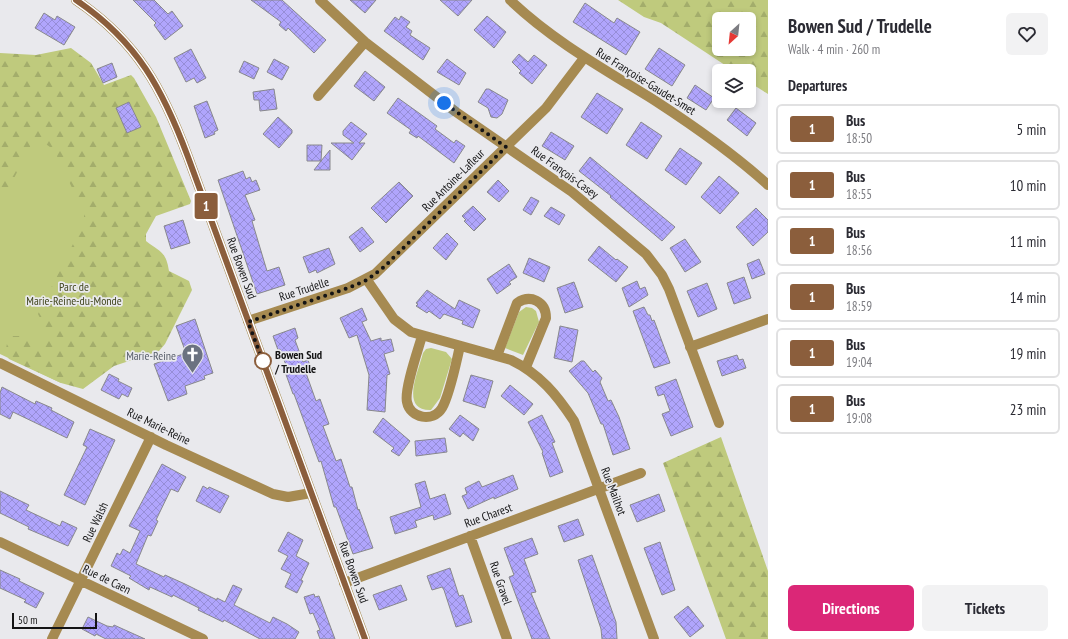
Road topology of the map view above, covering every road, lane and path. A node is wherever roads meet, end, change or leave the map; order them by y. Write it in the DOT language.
graph roads {
  1 [pos="76,0"];
  2 [pos="320,0"];
  3 [pos="510,0"];
  4 [pos="365,42"];
  5 [pos="584,58"];
  6 [pos="318,96"];
  7 [pos="506,147"];
  8 [pos="768,185"];
  9 [pos="367,280"];
  10 [pos="768,319"];
  11 [pos="248,322"];
  12 [pos="422,336"];
  13 [pos="460,346"];
  14 [pos="690,347"];
  15 [pos="497,356"];
  16 [pos="0,363"];
  17 [pos="526,367"];
  18 [pos="719,423"];
  19 [pos="151,437"];
  20 [pos="641,473"];
  21 [pos="599,489"];
  22 [pos="311,493"];
  23 [pos="470,536"];
  24 [pos="0,542"];
  25 [pos="81,580"];
  26 [pos="344,583"];
  27 [pos="52,639"];
  28 [pos="203,639"];
  29 [pos="365,639"];
  30 [pos="507,639"];
  31 [pos="654,639"];
  1 -- 11 [label="street, Rue Bowen Sud"];
  2 -- 4 [label="street, Rue François-Casey"];
  3 -- 5 [label="street, Rue Françoise-Gaudet-Smet"];
  4 -- 6 [label="street"];
  4 -- 7 [label="street, Rue François-Casey"];
  5 -- 7 [label="street, Rue Antoine-Lafleur"];
  5 -- 8 [label="street, Rue Françoise-Gaudet-Smet"];
  7 -- 9 [label="street, Rue Antoine-Lafleur"];
  7 -- 14 [label="street, Rue François-Casey"];
  9 -- 11 [label="street, Rue Trudelle"];
  9 -- 12 [label="street, Rue Mailhot"];
  10 -- 14 [label="street"];
  11 -- 22 [label="street, Rue Bowen Sud"];
  12 -- 13 [label="street, Rue Mailhot"];
  12 -- 13 [label="street"];
  13 -- 15 [label="street, Rue Mailhot"];
  14 -- 18 [label="street, Rue François-Casey"];
  15 -- 17 [label="street, Rue Mailhot"];
  15 -- 17 [label="street"];
  16 -- 19 [label="street, Rue Marie-Reine"];
  17 -- 21 [label="street, Rue Mailhot"];
  19 -- 22 [label="street, Rue Marie-Reine"];
  19 -- 25 [label="street, Rue Walsh"];
  20 -- 21 [label="street, Rue Charest"];
  21 -- 23 [label="street, Rue Charest"];
  21 -- 31 [label="street, Rue Mailhot"];
  22 -- 26 [label="street, Rue Bowen Sud"];
  23 -- 26 [label="street, Rue Charest"];
  23 -- 30 [label="street, Rue Gravel"];
  24 -- 25 [label="street, Rue de Caen"];
  25 -- 27 [label="street, Rue Walsh"];
  25 -- 28 [label="street, Rue de Caen"];
  26 -- 29 [label="street, Rue Bowen Sud"];
}
